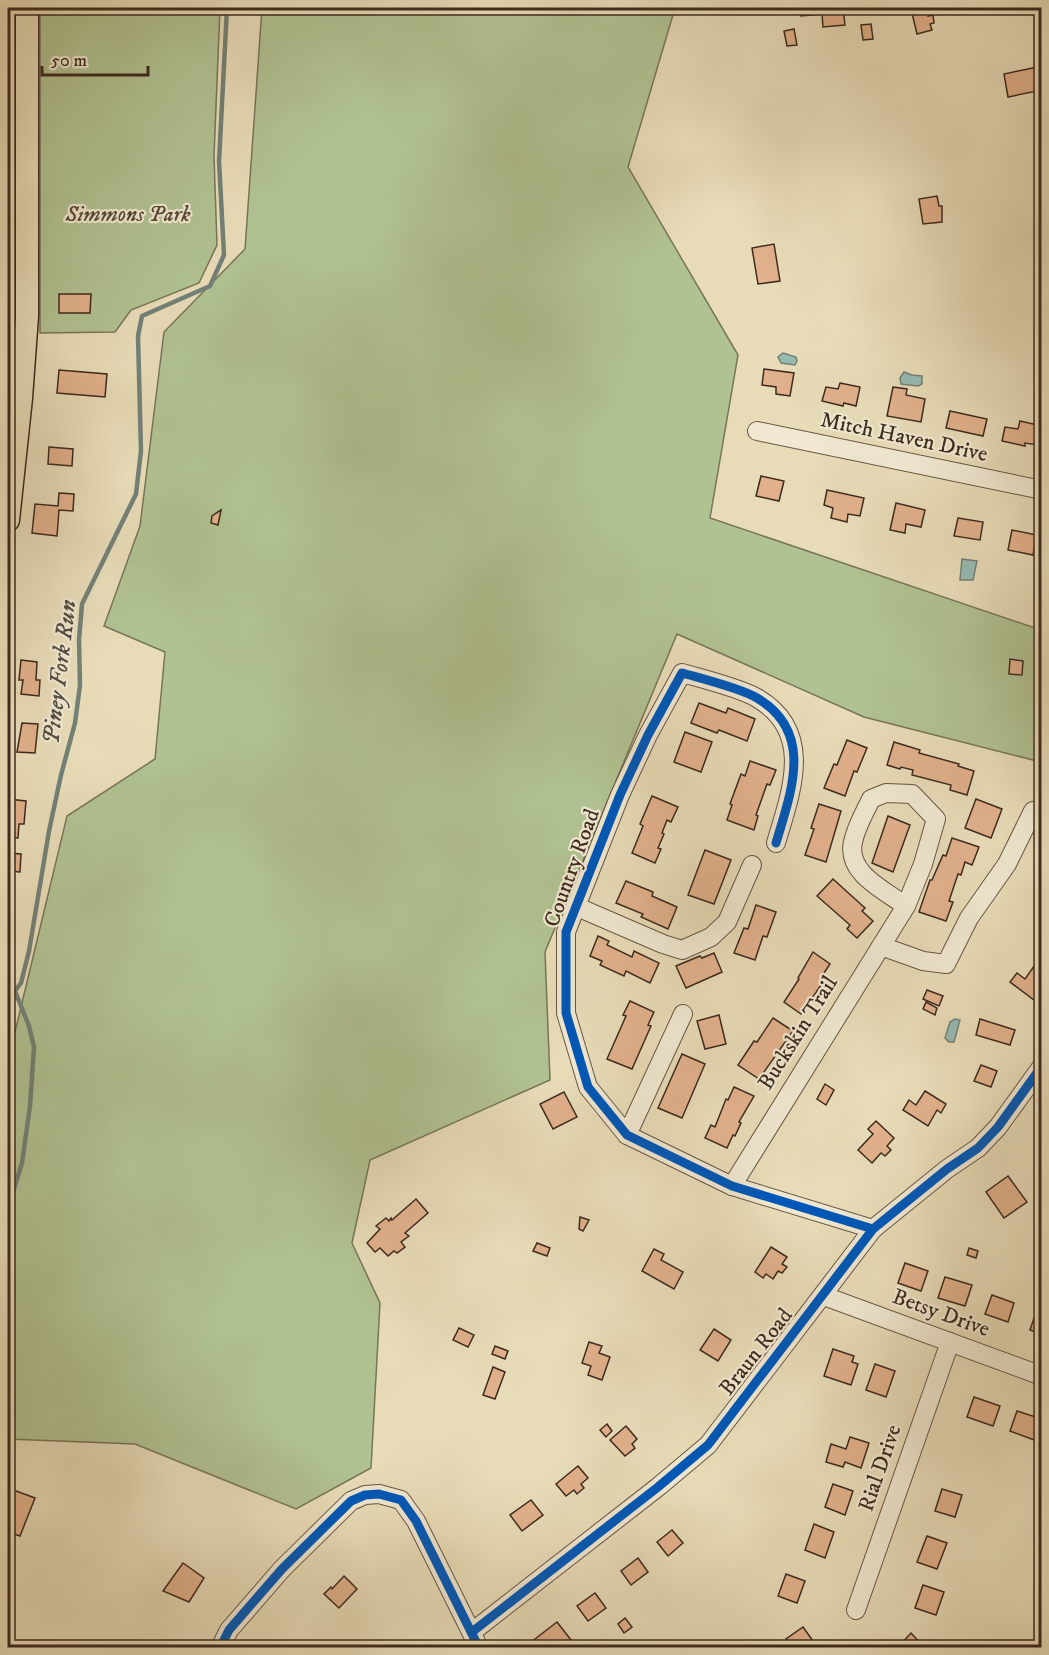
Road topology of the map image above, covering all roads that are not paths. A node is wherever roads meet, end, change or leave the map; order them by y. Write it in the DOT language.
graph roads {
  1 [pos="27,8"];
  2 [pos="757,431"];
  3 [pos="1041,490"];
  4 [pos="8,520"];
  5 [pos="1033,811"];
  6 [pos="776,843"];
  7 [pos="752,865"];
  8 [pos="575,906"];
  9 [pos="906,906"];
  10 [pos="881,946"];
  11 [pos="683,1014"];
  12 [pos="1041,1066"];
  13 [pos="627,1135"];
  14 [pos="732,1186"];
  15 [pos="873,1230"];
  16 [pos="824,1296"];
  17 [pos="950,1342"];
  18 [pos="1041,1376"];
  19 [pos="856,1610"];
  20 [pos="476,1640"];
  21 [pos="220,1647"];
  1 -- 4 [label="main road"];
  2 -- 3 [label="street, Mitch Haven Drive"];
  5 -- 10 [label="street"];
  6 -- 8 [label="street, Country Road"];
  7 -- 8 [label="street"];
  8 -- 13 [label="street, Country Road"];
  9 -- 9 [label="street, Buckskin Trail"];
  9 -- 10 [label="street, Buckskin Trail"];
  10 -- 14 [label="street, Buckskin Trail"];
  11 -- 13 [label="street"];
  12 -- 15 [label="street, Braun Road"];
  13 -- 14 [label="street, Country Road"];
  14 -- 15 [label="street, Country Road"];
  15 -- 16 [label="street, Braun Road"];
  16 -- 17 [label="street, Betsy Drive"];
  16 -- 20 [label="street, Braun Road"];
  17 -- 18 [label="street, Betsy Drive"];
  17 -- 19 [label="street, Rial Drive"];
  20 -- 21 [label="street"];
}
